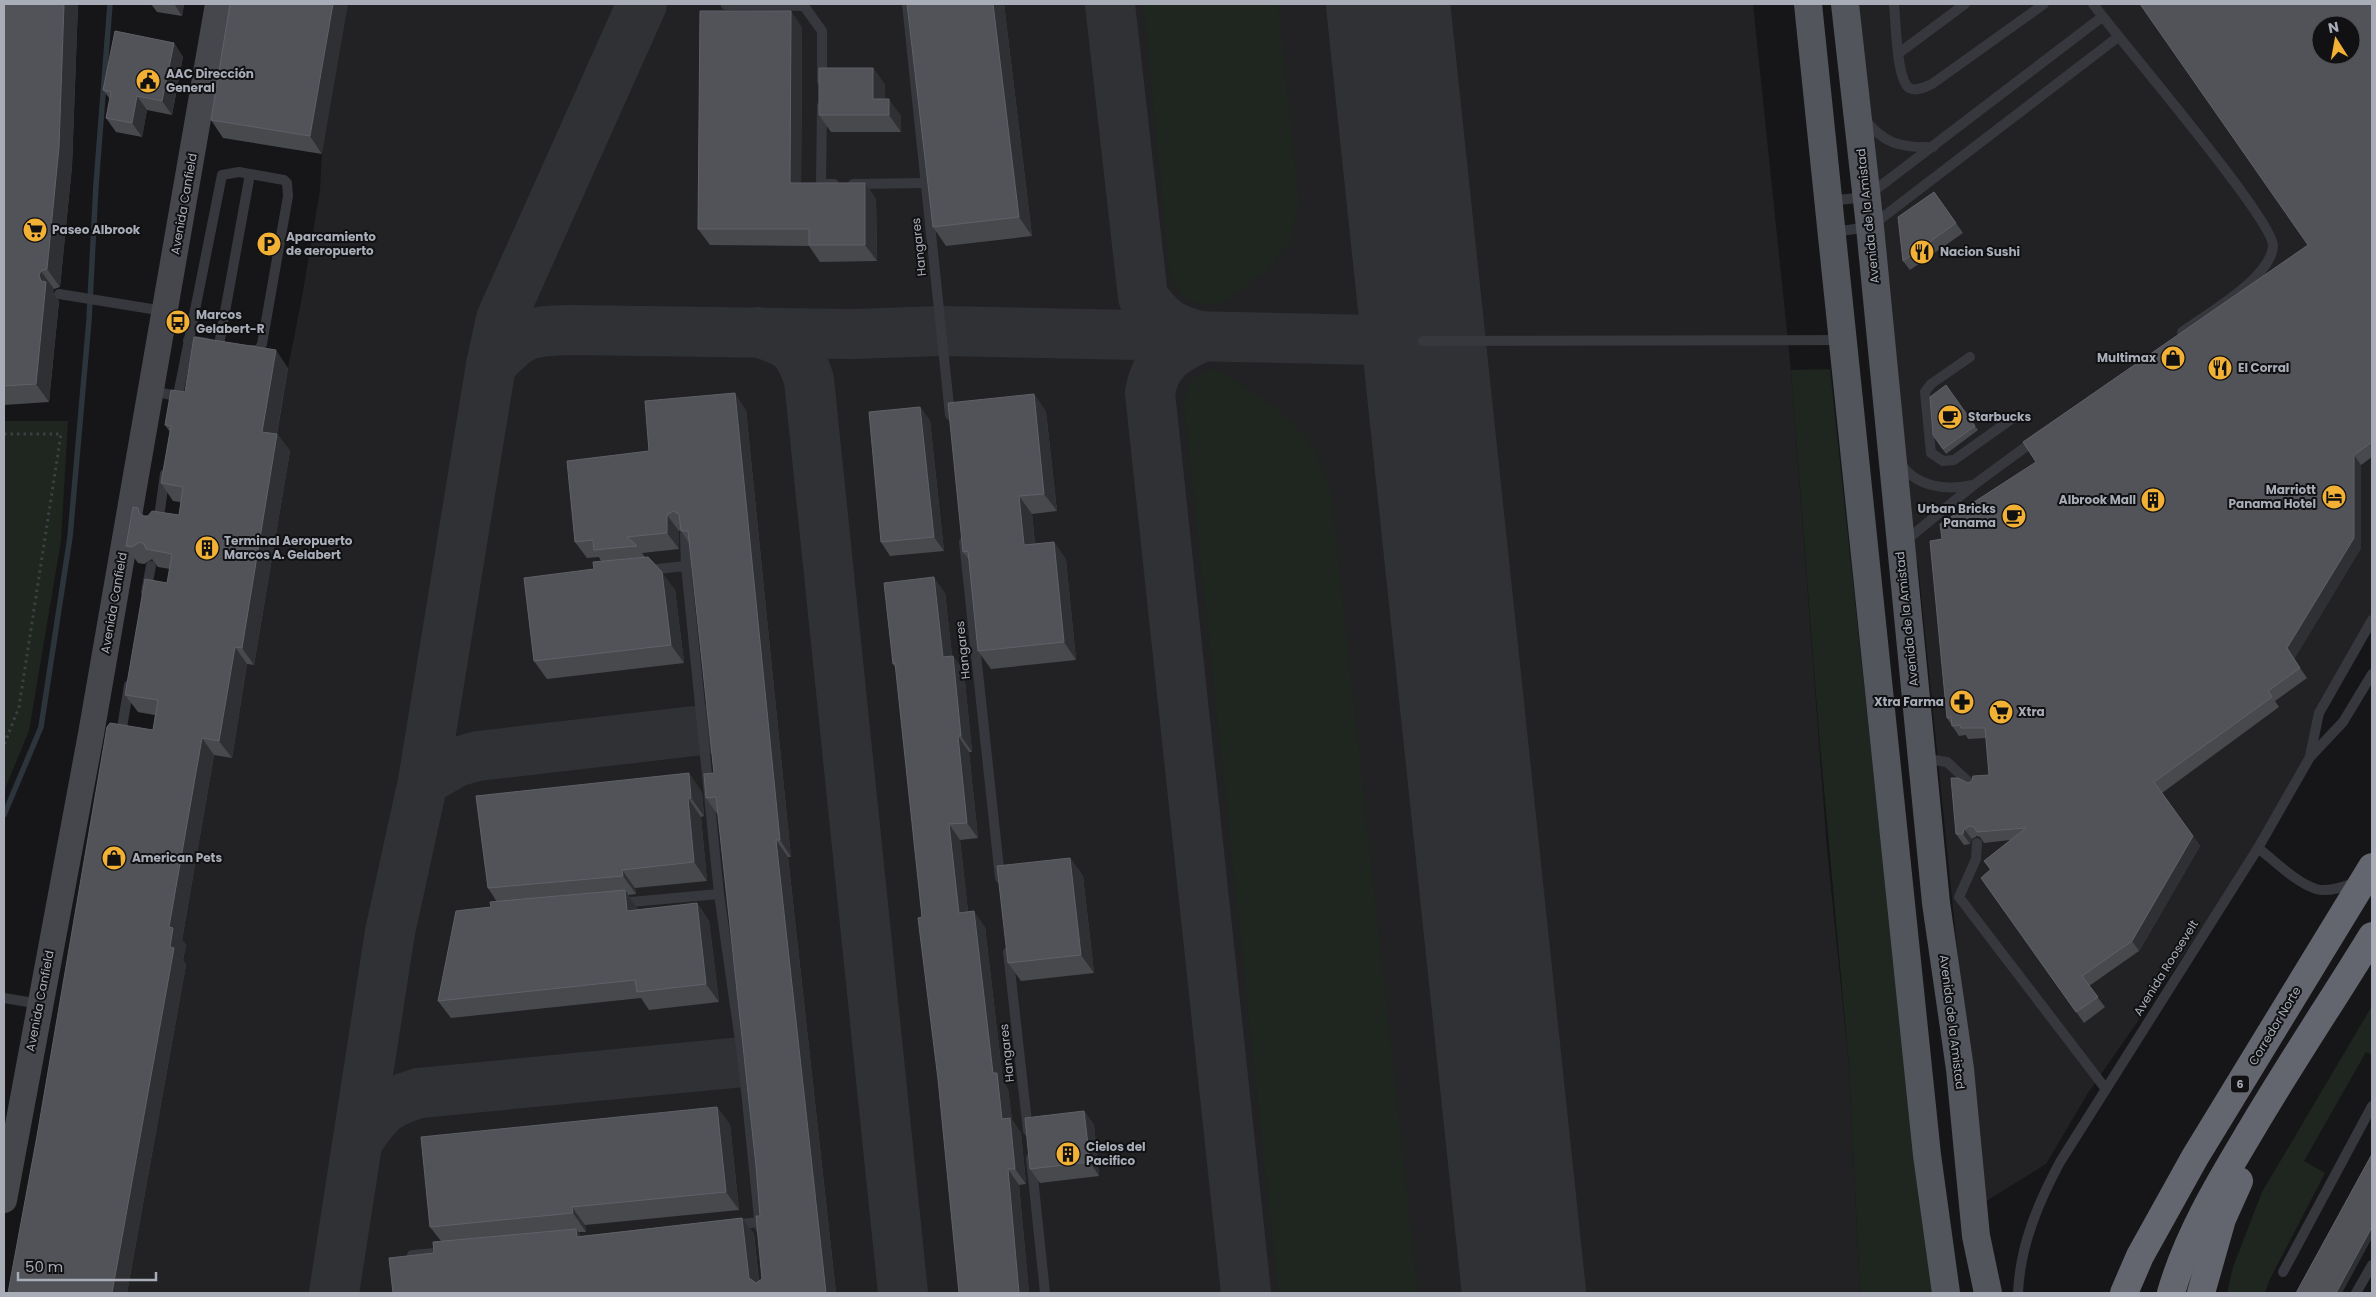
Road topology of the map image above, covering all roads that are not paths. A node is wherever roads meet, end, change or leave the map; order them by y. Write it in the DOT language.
graph roads {
  1 [pos="215,4"];
  2 [pos="907,4"];
  3 [pos="1808,4"];
  4 [pos="1845,4"];
  5 [pos="1894,4"];
  6 [pos="1965,4"];
  7 [pos="2044,4"];
  8 [pos="2093,4"];
  9 [pos="726,5"];
  10 [pos="2102,17"];
  11 [pos="2118,37"];
  12 [pos="1899,52"];
  13 [pos="1857,108"];
  14 [pos="1933,147"];
  15 [pos="250,174"];
  16 [pos="925,183"];
  17 [pos="1866,197"];
  18 [pos="1828,201"];
  19 [pos="1870,227"];
  20 [pos="1832,232"];
  21 [pos="59,294"];
  22 [pos="166,311"];
  23 [pos="188,340"];
  24 [pos="1843,340"];
  25 [pos="1423,341"];
  26 [pos="2171,341"];
  27 [pos="228,347"];
  28 [pos="1970,356"];
  29 [pos="152,391"];
  30 [pos="177,396"];
  31 [pos="174,415"];
  32 [pos="2012,418"];
  33 [pos="952,430"];
  34 [pos="2046,432"];
  35 [pos="1891,450"];
  36 [pos="167,462"];
  37 [pos="1975,484"];
  38 [pos="157,527"];
  39 [pos="963,530"];
  40 [pos="685,534"];
  41 [pos="1900,545"];
  42 [pos="151,566"];
  43 [pos="686,566"];
  44 [pos="638,571"];
  45 [pos="144,598"];
  46 [pos="2372,620"];
  47 [pos="131,671"];
  48 [pos="2372,674"];
  49 [pos="101,739"];
  50 [pos="2310,757"];
  51 [pos="1921,758"];
  52 [pos="1974,787"];
  53 [pos="1977,843"];
  54 [pos="2258,848"];
  55 [pos="2368,872"];
  56 [pos="1001,887"];
  57 [pos="719,894"];
  58 [pos="1948,900"];
  59 [pos="610,904"];
  60 [pos="1007,936"];
  61 [pos="2372,936"];
  62 [pos="4,998"];
  63 [pos="40,1004"];
  64 [pos="2292,1062"];
  65 [pos="2105,1088"];
  66 [pos="2372,1106"];
  67 [pos="4,1200"];
  68 [pos="759,1222"];
  69 [pos="720,1226"];
  70 [pos="761,1237"];
  71 [pos="462,1250"];
  72 [pos="412,1255"];
  73 [pos="2372,1265"];
  74 [pos="2283,1272"];
  75 [pos="1045,1293"];
  76 [pos="1946,1293"];
  77 [pos="1988,1293"];
  78 [pos="2018,1293"];
  79 [pos="2124,1293"];
  80 [pos="2171,1293"];
  81 [pos="2201,1293"];
  82 [pos="2356,1293"];
  1 -- 22 [label="main road, Avenida Canfield"];
  2 -- 16 [label="lane, Hangares"];
  3 -- 18 [label="main road"];
  4 -- 13 [label="main road, Avenida de la Amistad"];
  5 -- 12 [label="lane"];
  6 -- 12 [label="lane"];
  7 -- 12 [label="lane"];
  8 -- 10 [label="lane"];
  9 -- 16 [label="lane"];
  10 -- 11 [label="lane"];
  10 -- 14 [label="lane"];
  11 -- 19 [label="lane"];
  11 -- 26 [label="lane"];
  13 -- 14 [label="lane"];
  13 -- 17 [label="main road, Avenida de la Amistad"];
  14 -- 17 [label="lane"];
  15 -- 23 [label="lane"];
  15 -- 27 [label="lane"];
  15 -- 27 [label="lane"];
  16 -- 33 [label="lane, Hangares"];
  17 -- 18 [label="lane"];
  17 -- 19 [label="main road, Avenida de la Amistad"];
  18 -- 20 [label="main road"];
  19 -- 20 [label="lane"];
  19 -- 35 [label="main road, Avenida de la Amistad"];
  20 -- 24 [label="main road"];
  21 -- 22 [label="lane"];
  22 -- 29 [label="main road, Avenida Canfield"];
  23 -- 27 [label="lane"];
  23 -- 30 [label="lane"];
  24 -- 25 [label="lane"];
  24 -- 76 [label="main road"];
  28 -- 32 [label="lane"];
  29 -- 30 [label="lane"];
  29 -- 49 [label="main road, Avenida Canfield"];
  30 -- 31 [label="lane"];
  34 -- 37 [label="lane"];
  35 -- 37 [label="lane"];
  35 -- 41 [label="main road, Avenida de la Amistad"];
  36 -- 38 [label="lane"];
  37 -- 41 [label="lane"];
  39 -- 56 [label="lane, Hangares"];
  40 -- 43 [label="lane"];
  41 -- 51 [label="main road, Avenida de la Amistad"];
  42 -- 45 [label="lane"];
  43 -- 44 [label="lane"];
  43 -- 57 [label="lane"];
  46 -- 50 [label="lane"];
  47 -- 49 [label="lane"];
  48 -- 50 [label="lane, Avenida Roosevelt"];
  49 -- 63 [label="main road, Avenida Canfield"];
  50 -- 54 [label="lane, Avenida Roosevelt"];
  51 -- 52 [label="lane"];
  51 -- 58 [label="main road, Avenida de la Amistad"];
  53 -- 58 [label="lane"];
  54 -- 55 [label="lane"];
  54 -- 65 [label="lane, Avenida Roosevelt"];
  55 -- 79 [label="highway, Corredor Norte / 6"];
  57 -- 59 [label="lane"];
  57 -- 68 [label="lane"];
  58 -- 65 [label="lane"];
  58 -- 77 [label="main road, Avenida de la Amistad"];
  60 -- 75 [label="lane, Hangares"];
  61 -- 64 [label="highway"];
  62 -- 63 [label="lane"];
  63 -- 67 [label="main road, Avenida Canfield"];
  64 -- 80 [label="highway"];
  64 -- 81 [label="highway"];
  65 -- 78 [label="lane, Avenida Roosevelt"];
  66 -- 74 [label="lane"];
  68 -- 69 [label="lane"];
  68 -- 70 [label="lane"];
  71 -- 72 [label="lane"];
  73 -- 82 [label="lane"];
}
